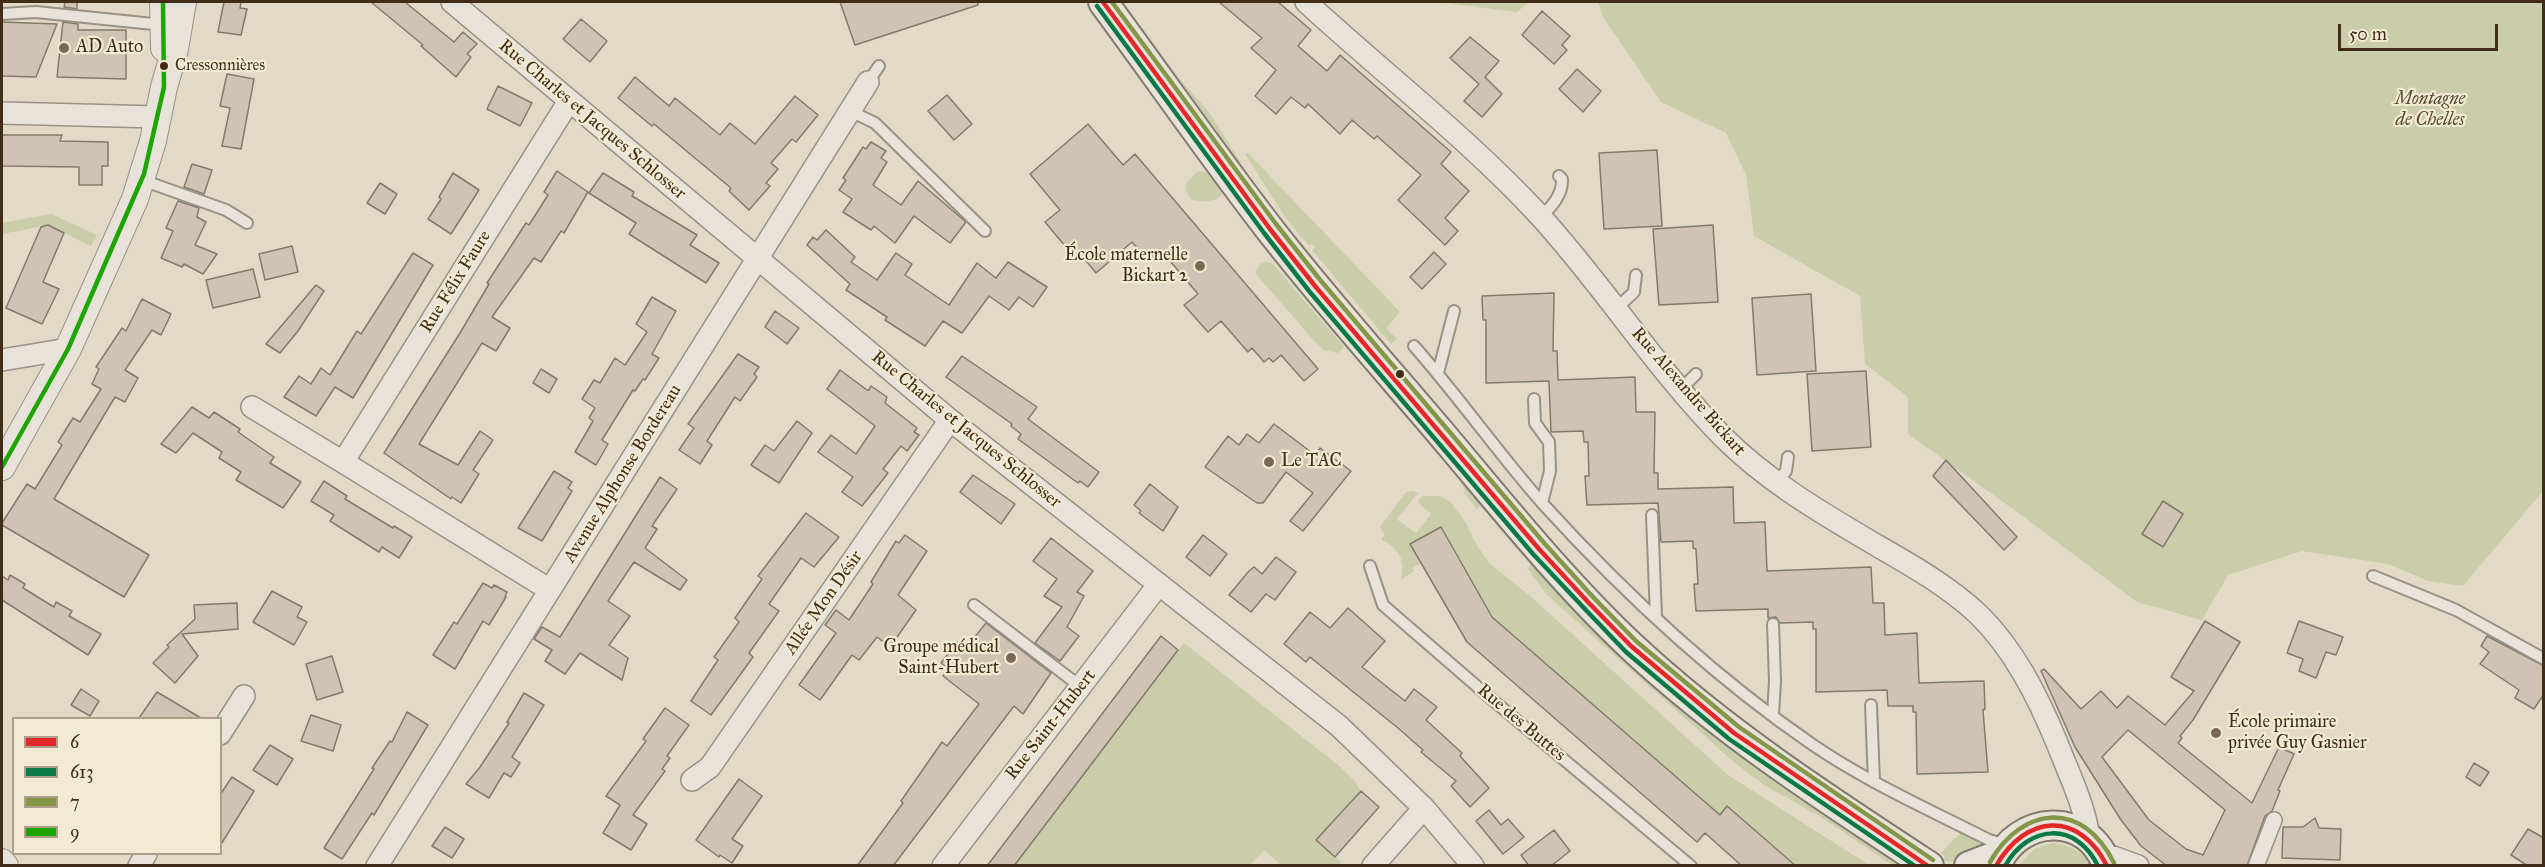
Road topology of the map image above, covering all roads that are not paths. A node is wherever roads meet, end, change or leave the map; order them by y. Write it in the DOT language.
graph roads {
  1 [pos="176,2"];
  2 [pos="183,2"];
  3 [pos="452,2"];
  4 [pos="1103,2"];
  5 [pos="1306,2"];
  6 [pos="2,14"];
  7 [pos="163,14"];
  8 [pos="175,49"];
  9 [pos="873,74"];
  10 [pos="164,87"];
  11 [pos="569,101"];
  12 [pos="850,111"];
  13 [pos="2,113"];
  14 [pos="158,117"];
  15 [pos="1559,176"];
  16 [pos="142,180"];
  17 [pos="1541,217"];
  18 [pos="247,223"];
  19 [pos="985,231"];
  20 [pos="758,258"];
  21 [pos="1636,275"];
  22 [pos="1616,309"];
  23 [pos="1454,311"];
  24 [pos="1414,346"];
  25 [pos="68,349"];
  26 [pos="2,360"];
  27 [pos="1438,373"];
  28 [pos="1534,399"];
  29 [pos="252,406"];
  30 [pos="950,420"];
  31 [pos="1788,457"];
  32 [pos="343,462"];
  33 [pos="2,467"];
  34 [pos="1777,482"];
  35 [pos="1542,503"];
  36 [pos="1652,515"];
  37 [pos="1370,566"];
  38 [pos="2373,576"];
  39 [pos="1159,584"];
  40 [pos="550,590"];
  41 [pos="974,605"];
  42 [pos="1656,617"];
  43 [pos="1773,624"];
  44 [pos="2544,659"];
  45 [pos="1080,687"];
  46 [pos="244,696"];
  47 [pos="1871,705"];
  48 [pos="1773,715"];
  49 [pos="222,731"];
  50 [pos="692,780"];
  51 [pos="1874,782"];
  52 [pos="1424,807"];
  53 [pos="2274,820"];
  54 [pos="2100,853"];
  55 [pos="1998,857"];
  56 [pos="2,862"];
  57 [pos="1929,865"];
  58 [pos="5,866"];
  59 [pos="377,866"];
  60 [pos="943,866"];
  61 [pos="1373,866"];
  62 [pos="1473,866"];
  63 [pos="1691,866"];
  64 [pos="1969,866"];
  65 [pos="2138,866"];
  66 [pos="2256,866"];
  1 -- 8 [label="street"];
  2 -- 8 [label="street"];
  3 -- 11 [label="street, Rue Charles et Jacques Schlosser"];
  4 -- 57 [label="main road"];
  5 -- 17 [label="street, Rue Alexandre Bickart"];
  6 -- 7 [label="lane"];
  7 -- 10 [label="street"];
  8 -- 10 [label="street"];
  9 -- 12 [label="street, Avenue Alphonse Bordereau"];
  10 -- 14 [label="street"];
  11 -- 20 [label="street, Rue Charles et Jacques Schlosser"];
  11 -- 32 [label="street, Rue Félix Faure"];
  12 -- 19 [label="lane"];
  12 -- 20 [label="street, Avenue Alphonse Bordereau"];
  13 -- 14 [label="street"];
  14 -- 16 [label="street"];
  15 -- 17 [label="lane"];
  16 -- 18 [label="lane"];
  16 -- 25 [label="street"];
  17 -- 22 [label="street, Rue Alexandre Bickart"];
  20 -- 30 [label="street, Rue Charles et Jacques Schlosser"];
  20 -- 40 [label="street, Avenue Alphonse Bordereau"];
  21 -- 22 [label="lane"];
  22 -- 34 [label="street, Rue Alexandre Bickart"];
  23 -- 27 [label="lane"];
  24 -- 27 [label="lane"];
  25 -- 26 [label="street"];
  25 -- 33 [label="street"];
  27 -- 35 [label="lane"];
  28 -- 35 [label="lane"];
  29 -- 32 [label="street"];
  30 -- 39 [label="street, Rue Charles et Jacques Schlosser"];
  30 -- 50 [label="street, Allée Mon Désir"];
  31 -- 34 [label="lane"];
  32 -- 40 [label="street"];
  34 -- 54 [label="street, Rue Alexandre Bickart"];
  35 -- 42 [label="lane"];
  36 -- 42 [label="lane"];
  37 -- 63 [label="lane, Rue des Buttes"];
  38 -- 44 [label="lane"];
  39 -- 45 [label="street, Rue Saint-Hubert"];
  39 -- 52 [label="street, Rue Charles et Jacques Schlosser"];
  40 -- 59 [label="street, Avenue Alphonse Bordereau"];
  41 -- 45 [label="lane"];
  42 -- 48 [label="lane"];
  43 -- 48 [label="lane"];
  45 -- 60 [label="street, Rue Saint-Hubert"];
  46 -- 49 [label="street"];
  47 -- 51 [label="lane"];
  48 -- 51 [label="lane"];
  51 -- 55 [label="lane"];
  52 -- 61 [label="street"];
  52 -- 62 [label="street, Rue Charles et Jacques Schlosser"];
  53 -- 66 [label="street"];
  54 -- 55 [label="main road"];
  54 -- 65 [label="street"];
  55 -- 64 [label="main road"];
  56 -- 58 [label="street"];
}
